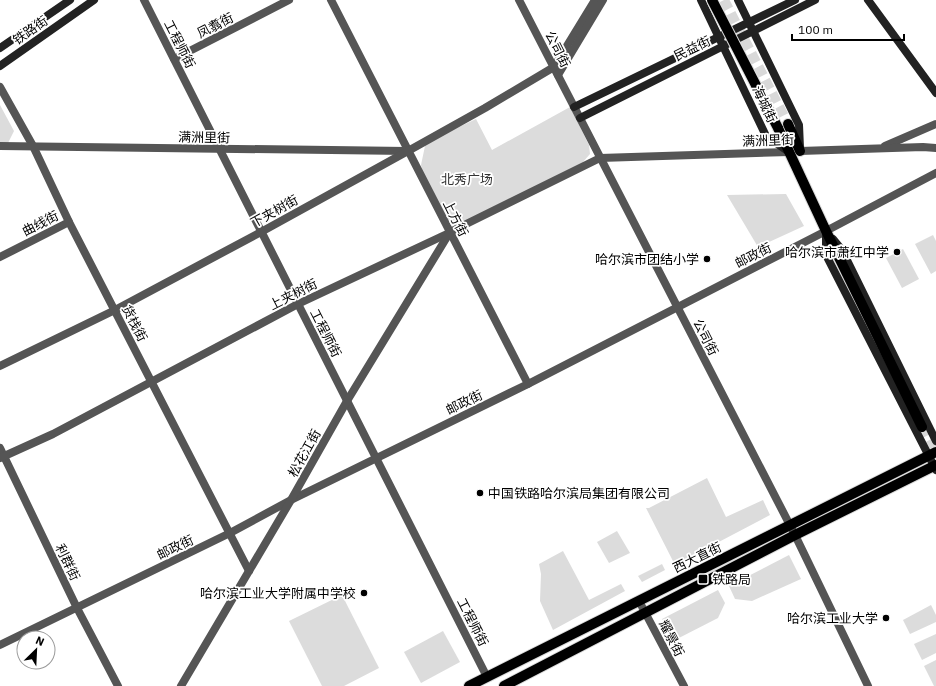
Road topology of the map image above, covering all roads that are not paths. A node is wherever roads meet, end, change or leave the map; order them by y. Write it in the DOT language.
graph roads {
  1 [pos="70,0"];
  2 [pos="94,0"];
  3 [pos="144,0"];
  4 [pos="289,0"];
  5 [pos="331,0"];
  6 [pos="519,0"];
  7 [pos="595,0"];
  8 [pos="603,0"];
  9 [pos="701,0"];
  10 [pos="712,0"];
  11 [pos="738,0"];
  12 [pos="795,0"];
  13 [pos="815,0"];
  14 [pos="868,0"];
  15 [pos="749,23"];
  16 [pos="753,31"];
  17 [pos="719,36"];
  18 [pos="723,46"];
  19 [pos="0,48"];
  20 [pos="174,59"];
  21 [pos="0,66"];
  22 [pos="554,67"];
  23 [pos="558,75"];
  24 [pos="0,86"];
  25 [pos="936,93"];
  26 [pos="574,107"];
  27 [pos="580,118"];
  28 [pos="788,124"];
  29 [pos="936,124"];
  30 [pos="0,146"];
  31 [pos="33,146"];
  32 [pos="881,148"];
  33 [pos="936,148"];
  34 [pos="220,149"];
  35 [pos="408,151"];
  36 [pos="800,151"];
  37 [pos="789,152"];
  38 [pos="600,158"];
  39 [pos="936,173"];
  40 [pos="69,222"];
  41 [pos="826,231"];
  42 [pos="261,232"];
  43 [pos="450,232"];
  44 [pos="0,257"];
  45 [pos="298,304"];
  46 [pos="677,307"];
  47 [pos="115,310"];
  48 [pos="0,366"];
  49 [pos="152,381"];
  50 [pos="528,384"];
  51 [pos="347,401"];
  52 [pos="922,427"];
  53 [pos="936,441"];
  54 [pos="0,448"];
  55 [pos="932,454"];
  56 [pos="2,457"];
  57 [pos="376,459"];
  58 [pos="935,467"];
  59 [pos="291,500"];
  60 [pos="790,526"];
  61 [pos="230,533"];
  62 [pos="795,535"];
  63 [pos="249,571"];
  64 [pos="639,600"];
  65 [pos="77,608"];
  66 [pos="646,612"];
  67 [pos="0,645"];
  68 [pos="487,677"];
  69 [pos="118,686"];
  70 [pos="181,686"];
  71 [pos="469,686"];
  72 [pos="504,686"];
  73 [pos="684,686"];
  74 [pos="868,686"];
  1 -- 19 [label="main road, 铁路街"];
  2 -- 21 [label="main road, 铁路街"];
  3 -- 20 [label="street, 工程师街"];
  4 -- 20 [label="street, 凤翥街"];
  5 -- 35 [label="street, 上方街"];
  6 -- 22 [label="street, 公司街"];
  7 -- 22 [label="street"];
  8 -- 23 [label="street"];
  9 -- 17 [label="main road, 海城街"];
  10 -- 37 [label="main road, bridge"];
  11 -- 15 [label="main road, 海城街"];
  12 -- 15 [label="main road, 民益街"];
  13 -- 16 [label="main road, 民益街"];
  14 -- 25 [label="main road"];
  15 -- 16 [label="main road, 海城街"];
  15 -- 17 [label="main road, 民益街"];
  16 -- 18 [label="main road, 民益街"];
  16 -- 36 [label="main road, 海城街"];
  17 -- 18 [label="main road, 海城街"];
  17 -- 26 [label="main road, 民益街"];
  18 -- 27 [label="main road, 民益街"];
  18 -- 37 [label="main road, 海城街"];
  20 -- 34 [label="street, 工程师街"];
  22 -- 23 [label="street, 公司街"];
  22 -- 35 [label="street, 下夹树街"];
  23 -- 26 [label="street, 公司街"];
  24 -- 31 [label="street, 货栈街"];
  26 -- 27 [label="street, 公司街"];
  27 -- 38 [label="street, 公司街"];
  28 -- 36 [label="main road"];
  29 -- 32 [label="street"];
  30 -- 31 [label="street, 满洲里街"];
  31 -- 34 [label="street, 满洲里街"];
  31 -- 40 [label="street, 货栈街"];
  32 -- 33 [label="street, 满洲里街"];
  32 -- 36 [label="street, 满洲里街"];
  34 -- 35 [label="street, 满洲里街"];
  34 -- 42 [label="street, 工程师街"];
  35 -- 42 [label="street, 下夹树街"];
  35 -- 43 [label="street, 上方街"];
  36 -- 37 [label="street, 满洲里街"];
  37 -- 38 [label="street, 满洲里街"];
  37 -- 41 [label="main road"];
  38 -- 43 [label="street, 上夹树街"];
  38 -- 46 [label="street, 公司街"];
  39 -- 41 [label="street, 邮政街"];
  40 -- 44 [label="street, 曲线街"];
  40 -- 47 [label="street, 货栈街"];
  41 -- 46 [label="street, 邮政街"];
  41 -- 52 [label="main road"];
  41 -- 53 [label="main road"];
  41 -- 55 [label="main road"];
  42 -- 45 [label="street, 工程师街"];
  42 -- 47 [label="street, 下夹树街"];
  43 -- 45 [label="street, 上夹树街"];
  43 -- 50 [label="street, 上方街"];
  43 -- 51 [label="street, 松花江街"];
  45 -- 49 [label="street, 上夹树街"];
  45 -- 51 [label="street, 工程师街"];
  46 -- 50 [label="street, 邮政街"];
  46 -- 60 [label="street, 公司街"];
  47 -- 48 [label="street, 下夹树街"];
  47 -- 49 [label="street, 货栈街"];
  49 -- 56 [label="street, 上夹树街"];
  49 -- 61 [label="street, 货栈街"];
  50 -- 57 [label="street, 邮政街"];
  51 -- 57 [label="street, 工程师街"];
  51 -- 59 [label="street, 松花江街"];
  54 -- 56 [label="street, 利群街"];
  55 -- 58 [label="main road"];
  55 -- 60 [label="main road, 西大直街"];
  56 -- 65 [label="street, 利群街"];
  57 -- 59 [label="street, 邮政街"];
  57 -- 68 [label="street, 工程师街"];
  58 -- 62 [label="main road, 西大直街"];
  59 -- 61 [label="street, 邮政街"];
  59 -- 63 [label="street, 松花江街"];
  60 -- 62 [label="street, 公司街"];
  60 -- 64 [label="main road, 西大直街"];
  61 -- 63 [label="street, 货栈街"];
  61 -- 65 [label="street, 邮政街"];
  62 -- 66 [label="main road, 西大直街"];
  62 -- 74 [label="street, 公司街"];
  63 -- 70 [label="street, 松花江街"];
  64 -- 66 [label="street, 耀景街"];
  64 -- 68 [label="main road, 西大直街"];
  65 -- 67 [label="street, 邮政街"];
  65 -- 69 [label="street, 利群街"];
  66 -- 72 [label="main road, 西大直街"];
  66 -- 73 [label="street, 耀景街"];
  68 -- 71 [label="main road, 西大直街"];
}
